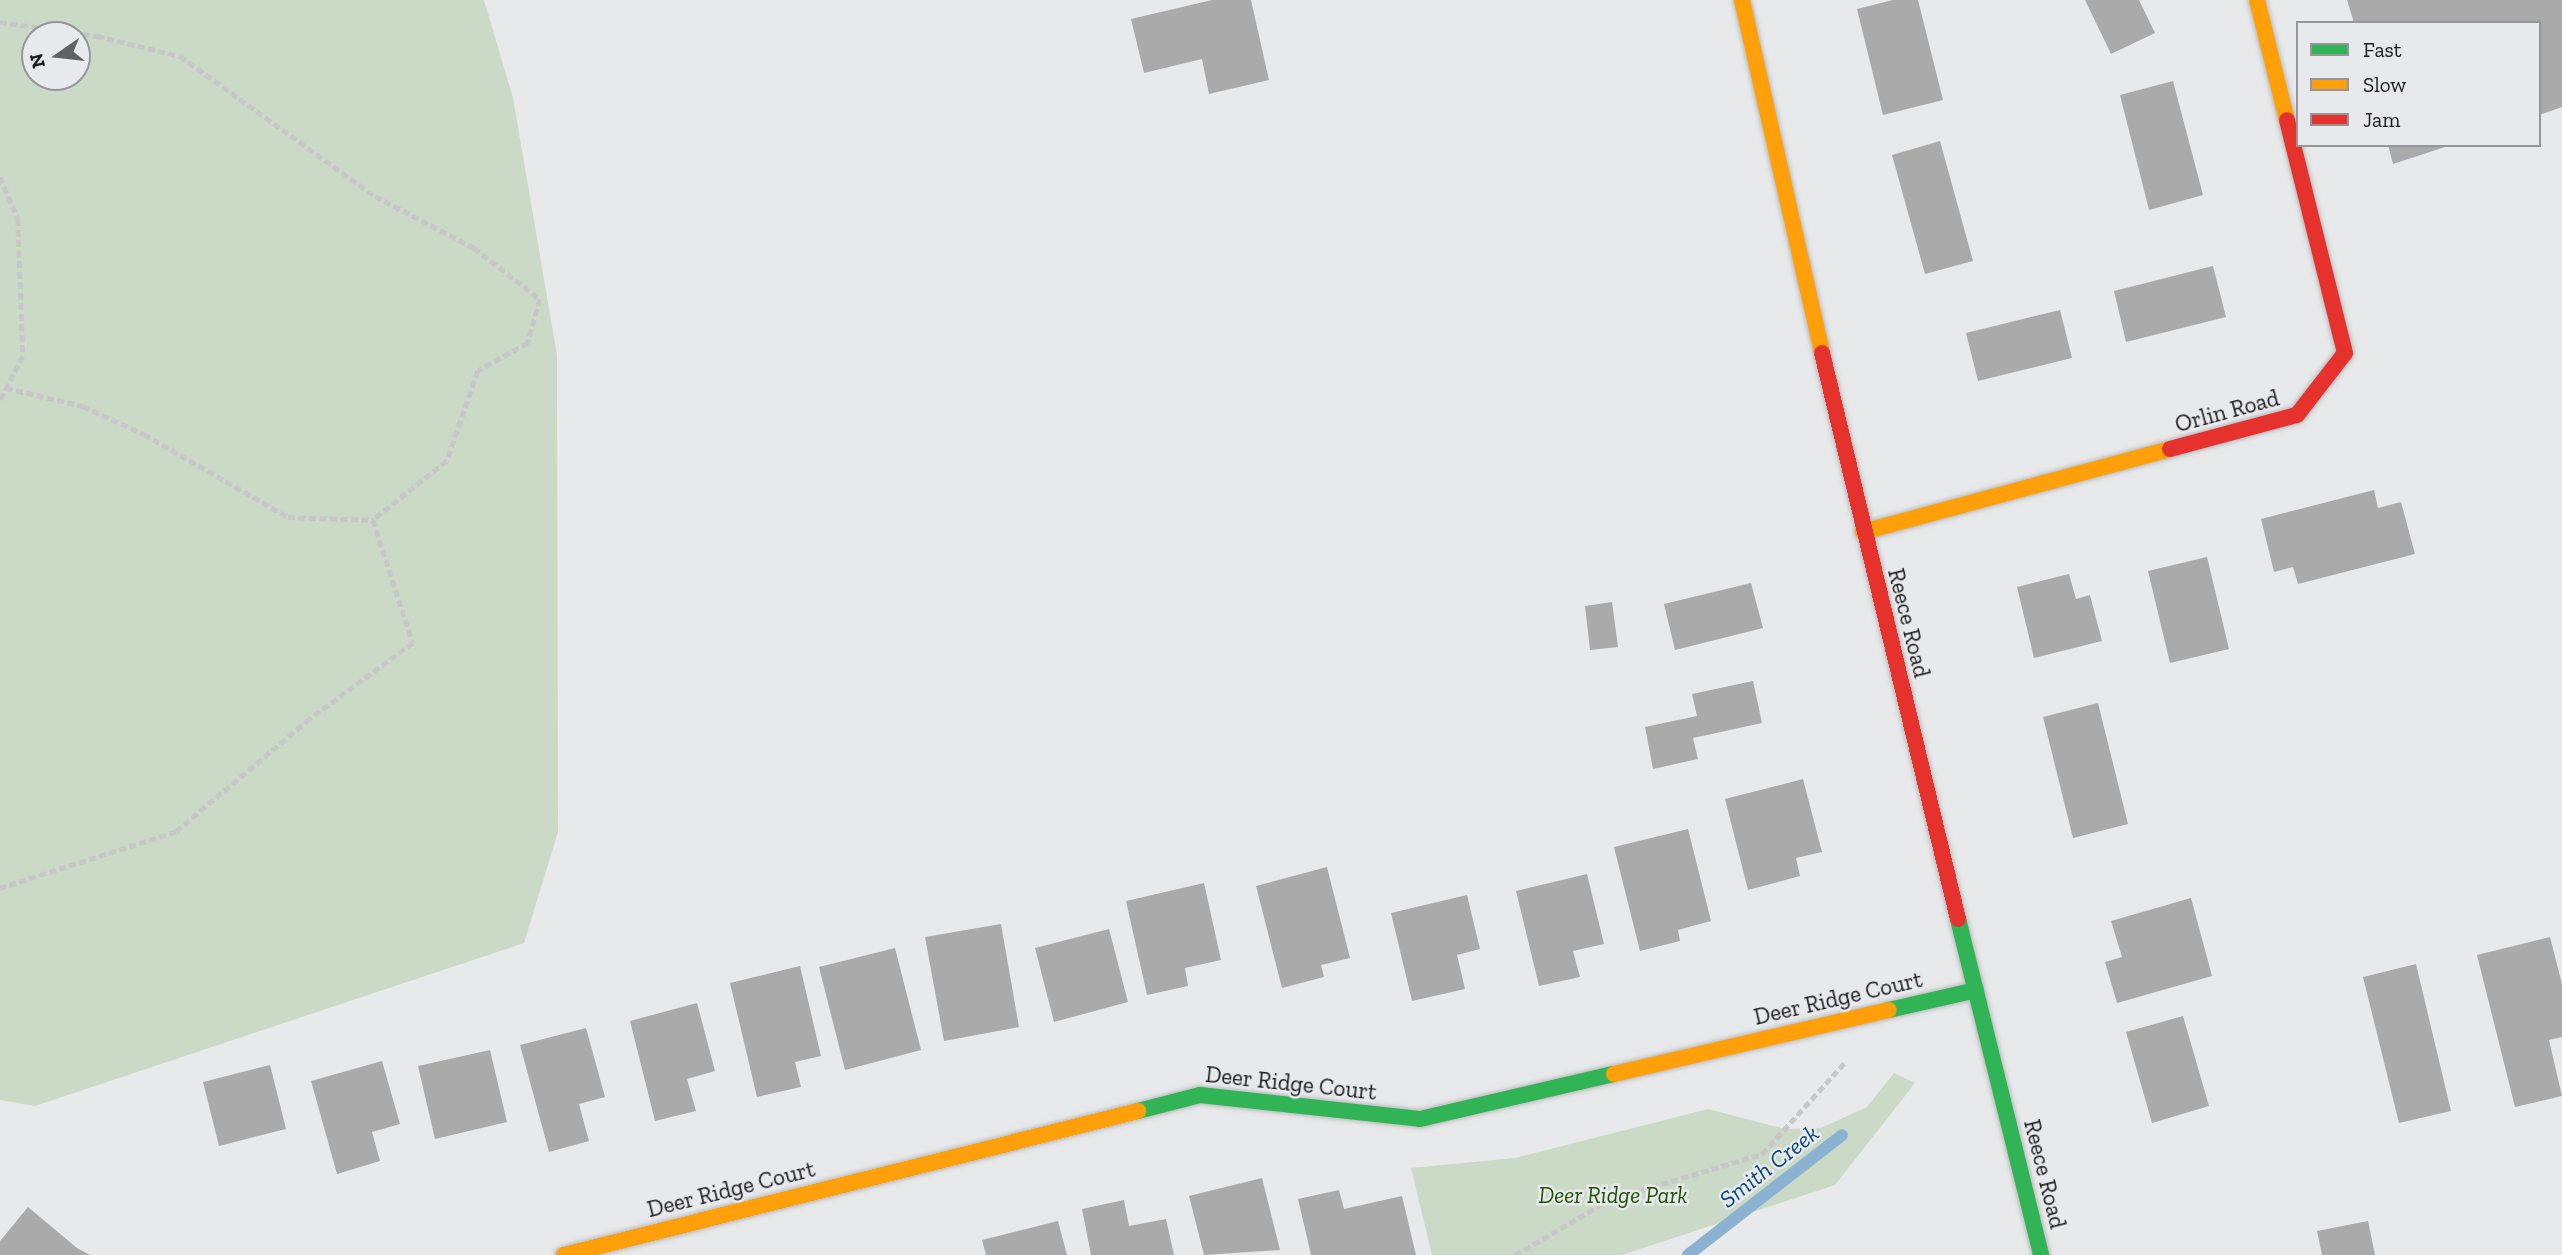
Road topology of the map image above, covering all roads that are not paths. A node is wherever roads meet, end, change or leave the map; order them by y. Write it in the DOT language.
graph roads {
  1 [pos="1742,0"];
  2 [pos="2257,0"];
  3 [pos="1863,532"];
  4 [pos="1976,990"];
  5 [pos="564,1255"];
  6 [pos="2041,1255"];
  1 -- 3 [label="street, Reece Road"];
  2 -- 3 [label="street, Orlin Road"];
  3 -- 4 [label="street, Reece Road"];
  4 -- 5 [label="street, Deer Ridge Court"];
  4 -- 6 [label="street, Reece Road"];
}
